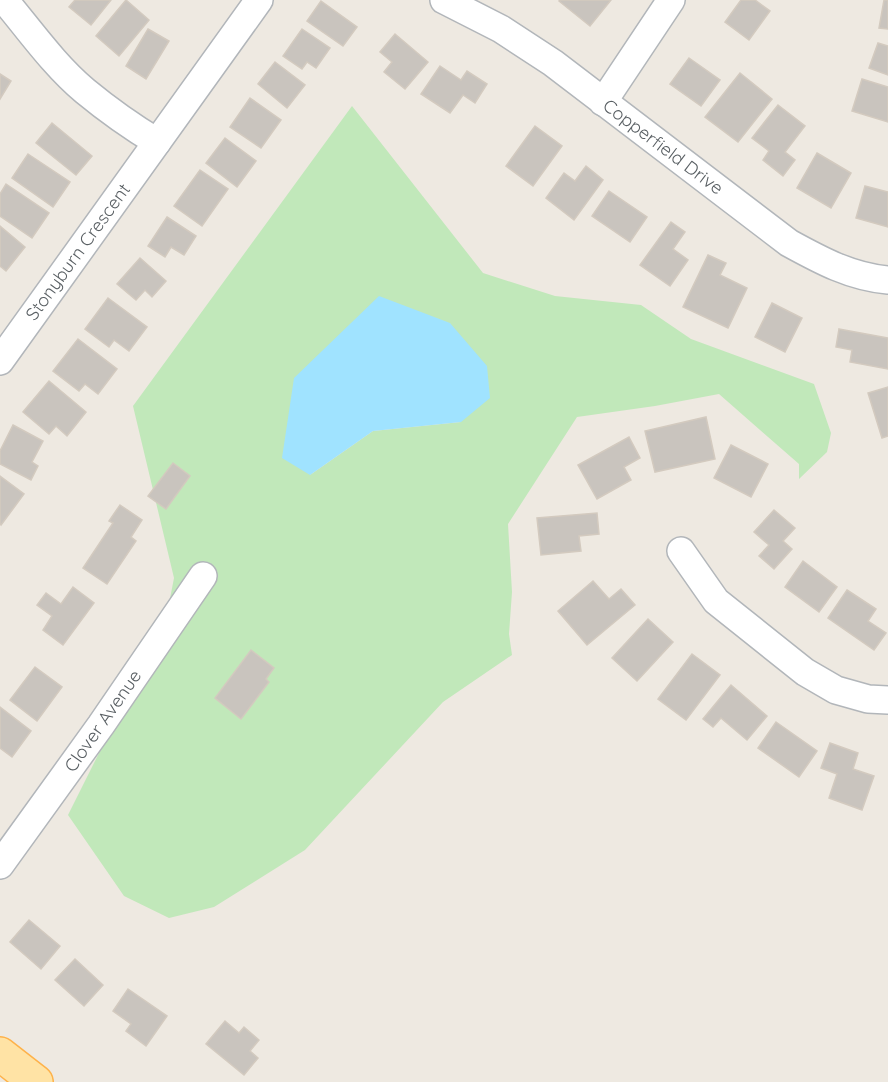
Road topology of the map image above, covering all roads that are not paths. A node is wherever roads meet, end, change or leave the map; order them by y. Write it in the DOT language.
graph roads {
  1 [pos="1,0"];
  2 [pos="259,0"];
  3 [pos="444,0"];
  4 [pos="671,0"];
  5 [pos="603,102"];
  6 [pos="157,142"];
  7 [pos="888,280"];
  8 [pos="0,361"];
  9 [pos="681,551"];
  10 [pos="203,576"];
  11 [pos="888,700"];
  12 [pos="0,865"];
  13 [pos="0,1054"];
  14 [pos="36,1082"];
  1 -- 6 [label="street"];
  2 -- 6 [label="street, Stonyburn Crescent"];
  3 -- 5 [label="street, Copperfield Drive"];
  4 -- 5 [label="street"];
  5 -- 7 [label="street, Copperfield Drive"];
  6 -- 8 [label="street, Stonyburn Crescent"];
  9 -- 11 [label="street"];
  10 -- 12 [label="street, Clover Avenue"];
  13 -- 14 [label="main road"];
}
